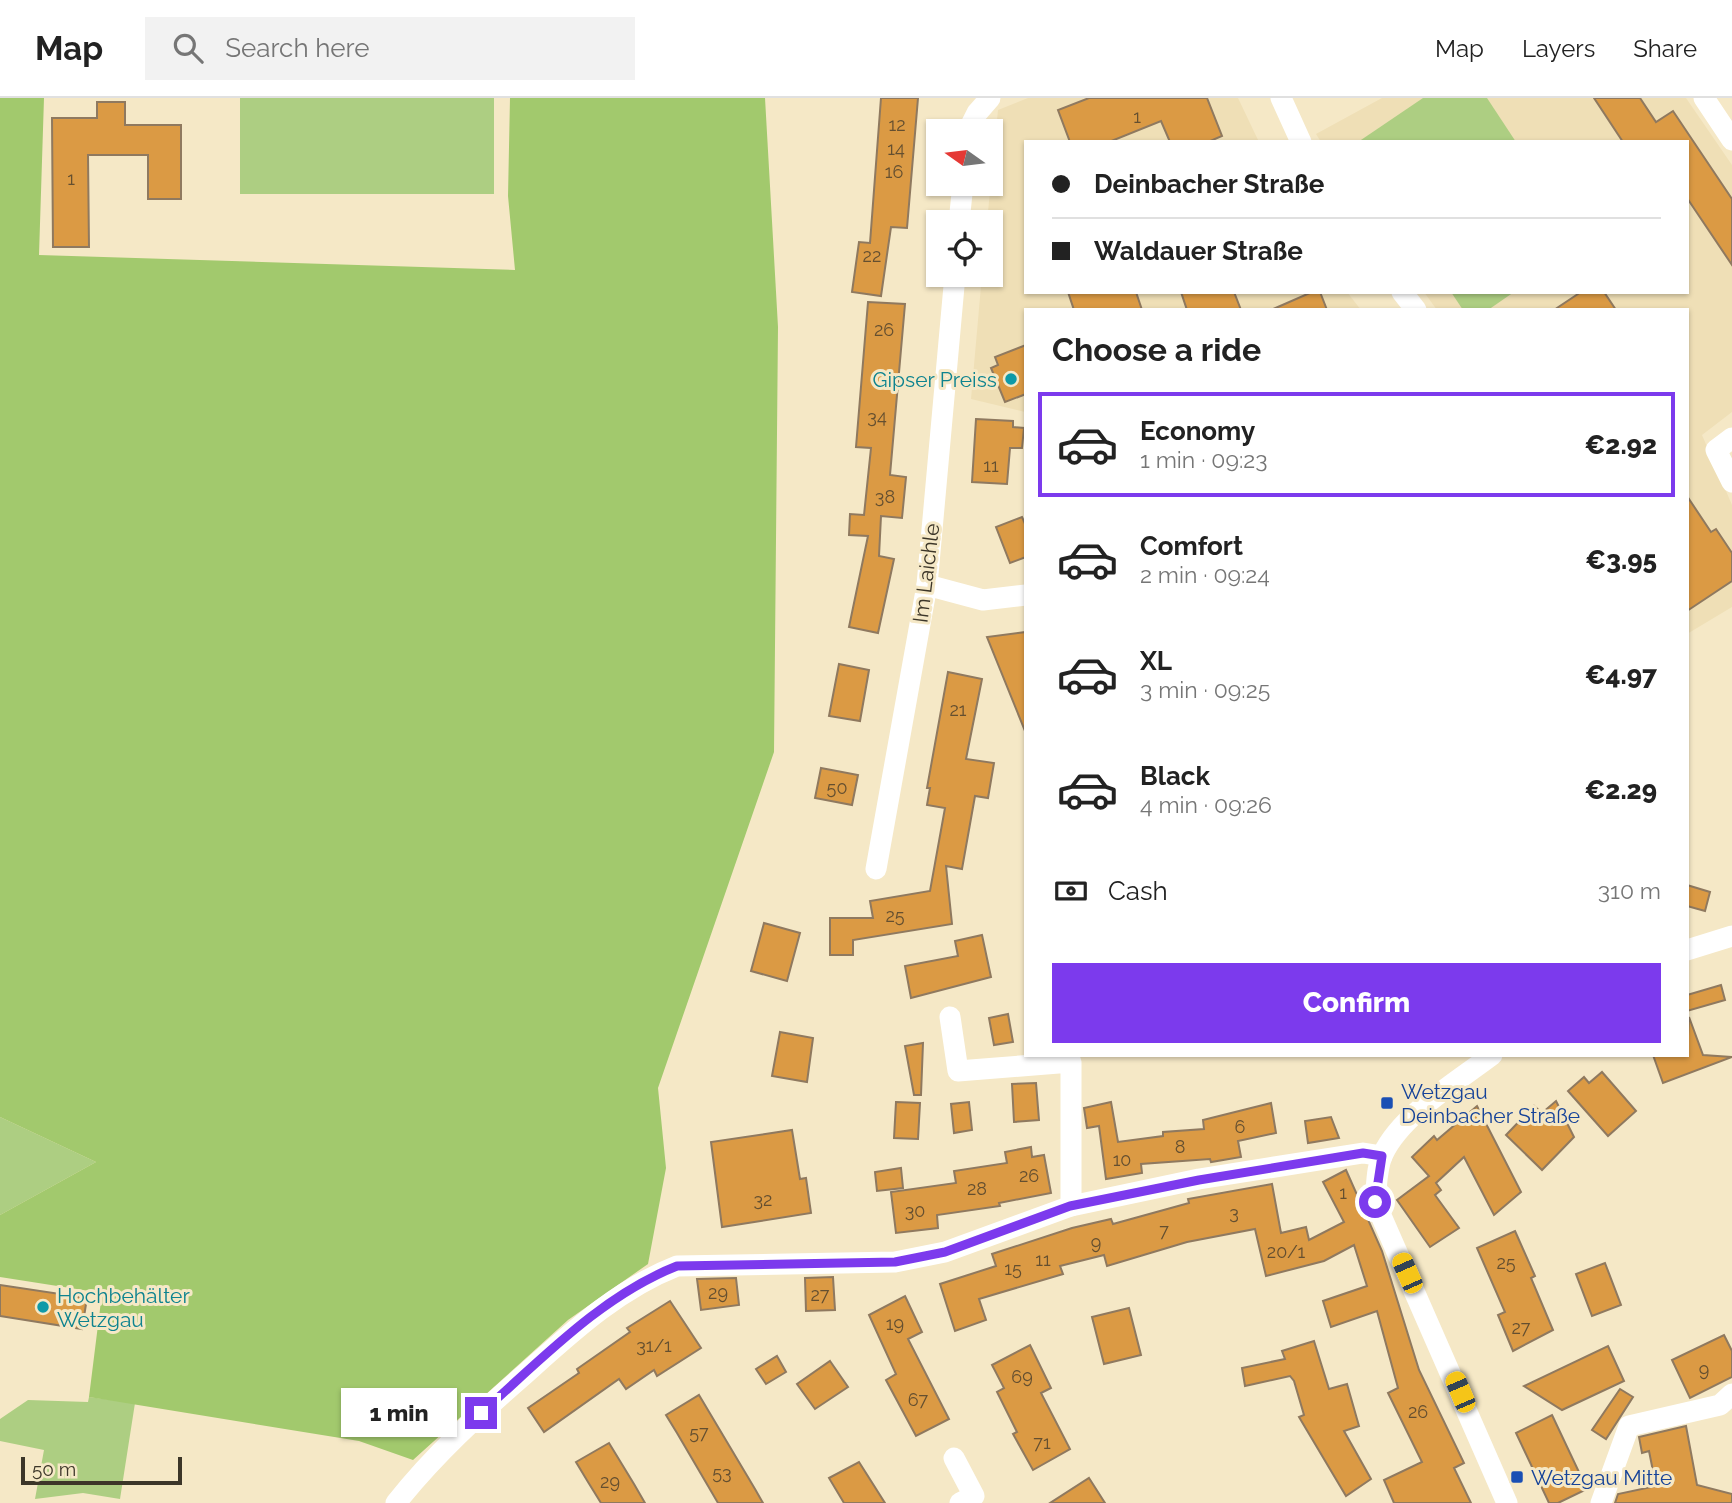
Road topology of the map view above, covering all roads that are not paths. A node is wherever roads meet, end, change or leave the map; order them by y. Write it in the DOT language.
graph roads {
  1 [pos="990,98"];
  2 [pos="1281,98"];
  3 [pos="1704,98"];
  4 [pos="974,119"];
  5 [pos="1300,140"];
  6 [pos="1732,140"];
  7 [pos="954,287"];
  8 [pos="1404,294"];
  9 [pos="1414,308"];
  10 [pos="1732,438"];
  11 [pos="1732,482"];
  12 [pos="927,585"];
  13 [pos="1024,595"];
  14 [pos="876,869"];
  15 [pos="1732,936"];
  16 [pos="1689,949"];
  17 [pos="950,1017"];
  18 [pos="1489,1057"];
  19 [pos="1382,1156"];
  20 [pos="1070,1206"];
  21 [pos="1732,1394"];
  22 [pos="954,1458"];
  23 [pos="397,1503"];
  24 [pos="960,1503"];
  25 [pos="1507,1503"];
  26 [pos="1601,1503"];
  1 -- 4 [label="street"];
  2 -- 5 [label="street"];
  3 -- 6 [label="street"];
  7 -- 12 [label="street, Im Laichle"];
  8 -- 9 [label="street"];
  10 -- 11 [label="street"];
  12 -- 13 [label="street"];
  12 -- 14 [label="street, Im Laichle"];
  15 -- 16 [label="street"];
  17 -- 20 [label="street"];
  18 -- 19 [label="street"];
  19 -- 20 [label="street"];
  19 -- 25 [label="street"];
  20 -- 23 [label="street"];
  21 -- 26 [label="street"];
  22 -- 24 [label="street"];
}
